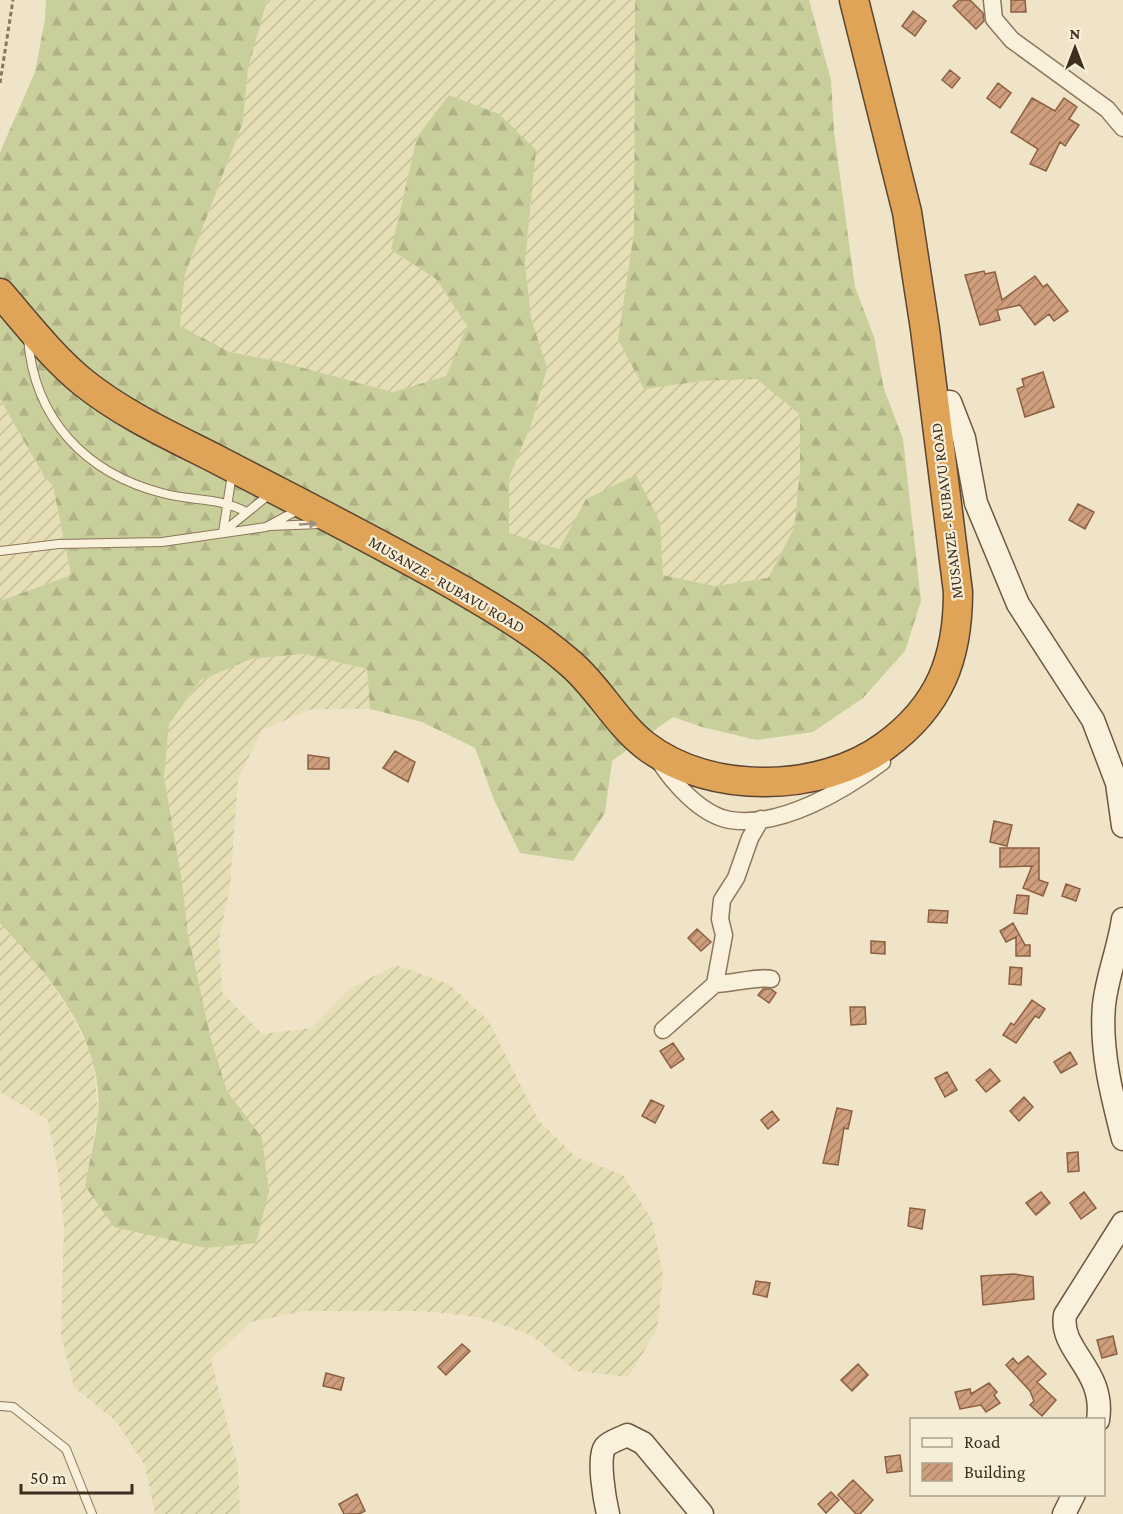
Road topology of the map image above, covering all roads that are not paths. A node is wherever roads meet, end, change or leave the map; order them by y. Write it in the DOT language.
graph roads {
  1 [pos="854,0"];
  2 [pos="992,0"];
  3 [pos="1123,128"];
  4 [pos="0,293"];
  5 [pos="27,324"];
  6 [pos="933,404"];
  7 [pos="234,468"];
  8 [pos="275,490"];
  9 [pos="227,502"];
  10 [pos="307,506"];
  11 [pos="247,512"];
  12 [pos="266,527"];
  13 [pos="350,529"];
  14 [pos="223,532"];
  15 [pos="0,551"];
  16 [pos="938,690"];
  17 [pos="653,751"];
  18 [pos="761,819"];
  19 [pos="1123,826"];
  20 [pos="1123,919"];
  21 [pos="771,979"];
  22 [pos="715,984"];
  23 [pos="663,1030"];
  24 [pos="1123,1139"];
  25 [pos="1123,1223"];
  26 [pos="0,1406"];
  27 [pos="1098,1418"];
  28 [pos="1073,1496"];
  29 [pos="92,1514"];
  30 [pos="609,1514"];
  31 [pos="702,1514"];
  32 [pos="1064,1514"];
  1 -- 6 [label="highway, MUSANZE - RUBAVU ROAD"];
  2 -- 3 [label="street"];
  4 -- 5 [label="highway, MUSANZE - RUBAVU ROAD"];
  5 -- 7 [label="highway, MUSANZE - RUBAVU ROAD"];
  5 -- 9 [label="lane"];
  6 -- 16 [label="highway, MUSANZE - RUBAVU ROAD"];
  6 -- 19 [label="main road"];
  7 -- 8 [label="highway, MUSANZE - RUBAVU ROAD"];
  7 -- 9 [label="lane"];
  8 -- 10 [label="highway, MUSANZE - RUBAVU ROAD"];
  8 -- 11 [label="lane"];
  9 -- 11 [label="lane"];
  9 -- 14 [label="lane"];
  10 -- 12 [label="lane"];
  10 -- 13 [label="highway, MUSANZE - RUBAVU ROAD"];
  11 -- 14 [label="lane"];
  12 -- 13 [label="lane, one-way"];
  12 -- 14 [label="lane"];
  13 -- 17 [label="highway, MUSANZE - RUBAVU ROAD"];
  14 -- 15 [label="lane"];
  16 -- 17 [label="highway, MUSANZE - RUBAVU ROAD"];
  16 -- 18 [label="street"];
  17 -- 18 [label="street"];
  18 -- 22 [label="street"];
  20 -- 24 [label="main road"];
  21 -- 22 [label="street"];
  22 -- 23 [label="street"];
  25 -- 27 [label="main road"];
  26 -- 29 [label="lane"];
  28 -- 32 [label="main road"];
  30 -- 31 [label="main road"];
}
